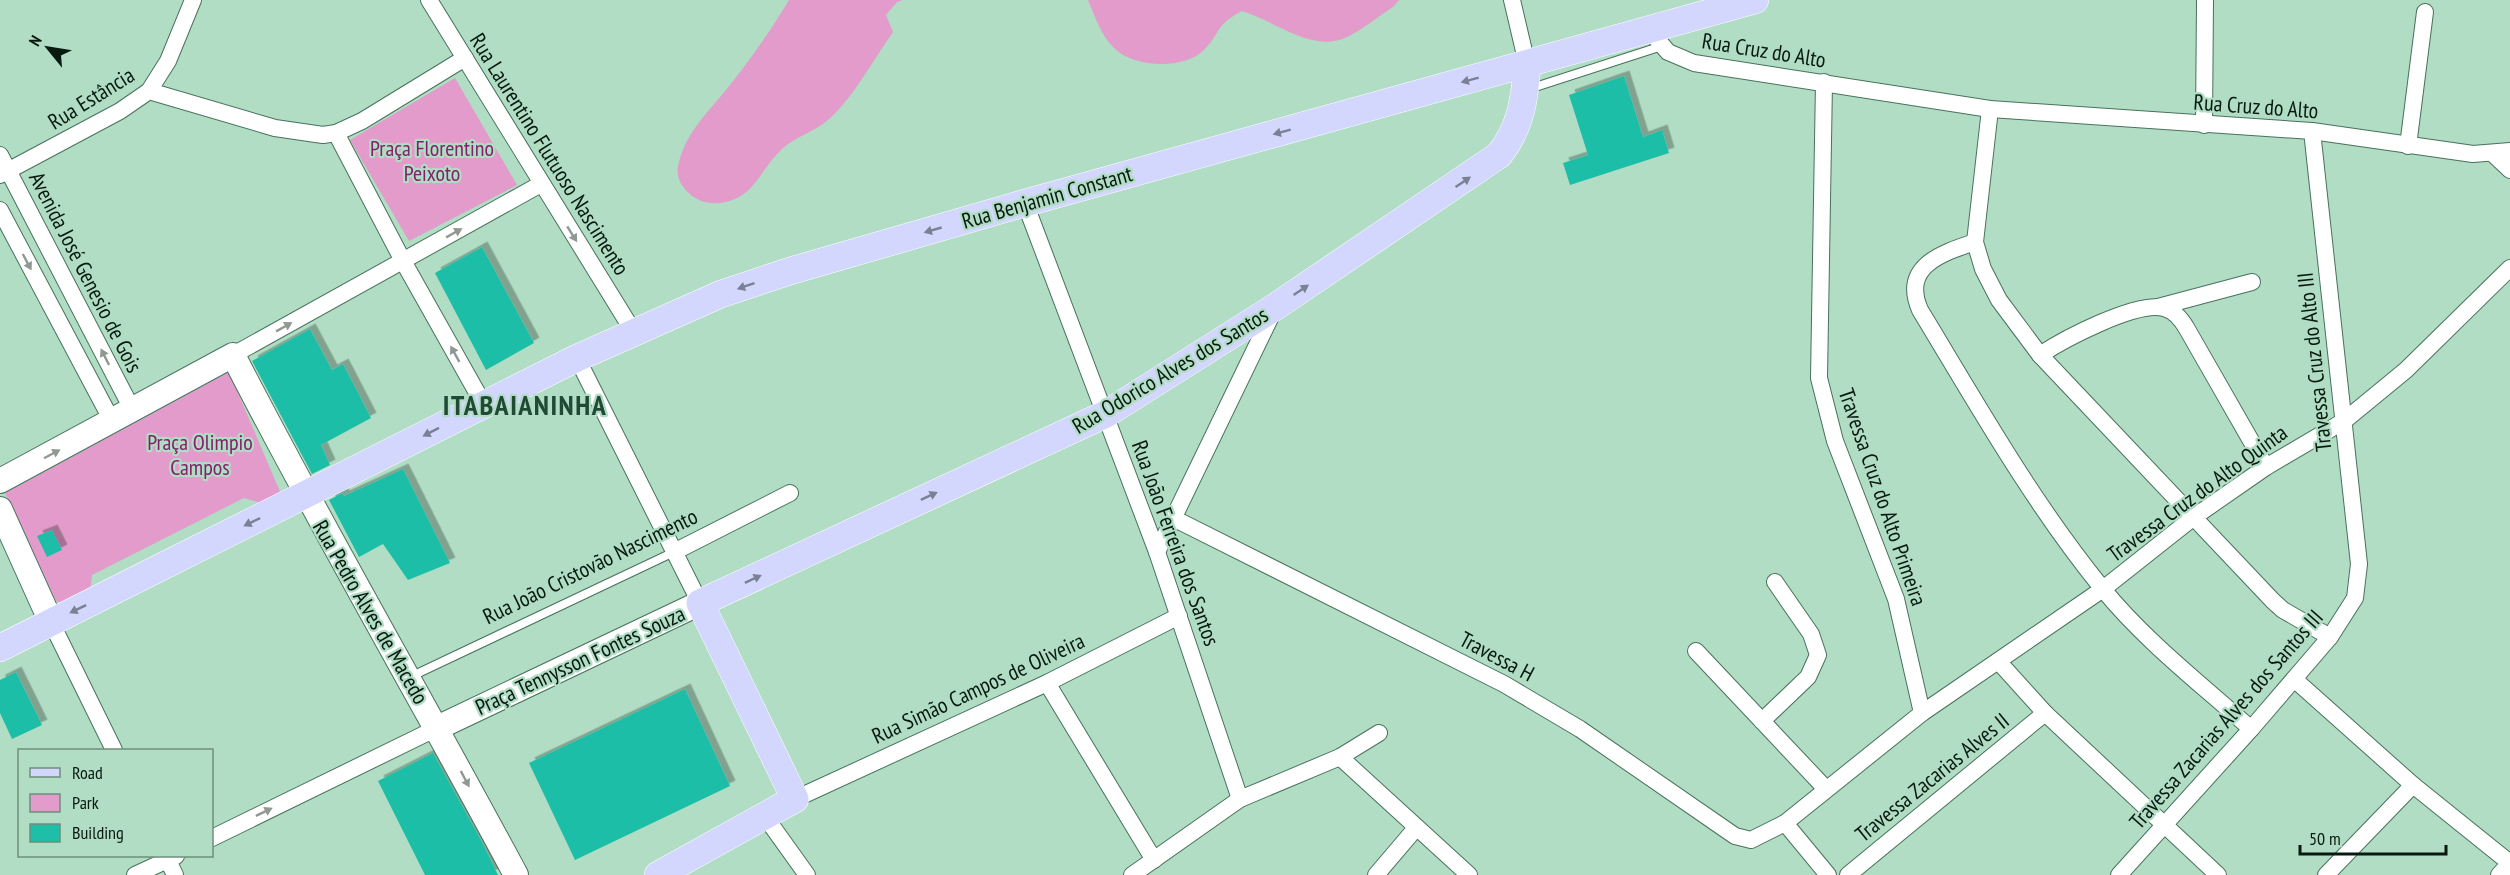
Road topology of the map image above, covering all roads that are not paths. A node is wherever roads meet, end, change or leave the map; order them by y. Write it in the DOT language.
graph roads {
  1 [pos="193,0"];
  2 [pos="429,0"];
  3 [pos="1512,0"];
  4 [pos="1755,0"];
  5 [pos="2205,0"];
  6 [pos="2425,12"];
  7 [pos="1656,38"];
  8 [pos="465,58"];
  9 [pos="1526,77"];
  10 [pos="1824,82"];
  11 [pos="150,91"];
  12 [pos="1990,109"];
  13 [pos="2204,125"];
  14 [pos="2312,131"];
  15 [pos="336,133"];
  16 [pos="2408,146"];
  17 [pos="2510,151"];
  18 [pos="2492,153"];
  19 [pos="0,155"];
  20 [pos="2510,170"];
  21 [pos="4,173"];
  22 [pos="541,184"];
  23 [pos="1024,203"];
  24 [pos="0,210"];
  25 [pos="1975,242"];
  26 [pos="403,261"];
  27 [pos="2510,268"];
  28 [pos="2252,282"];
  29 [pos="1275,307"];
  30 [pos="2157,307"];
  31 [pos="633,331"];
  32 [pos="2040,355"];
  33 [pos="232,356"];
  34 [pos="576,358"];
  35 [pos="484,405"];
  36 [pos="1106,414"];
  37 [pos="122,415"];
  38 [pos="2344,421"];
  39 [pos="2266,467"];
  40 [pos="0,481"];
  41 [pos="790,493"];
  42 [pos="305,496"];
  43 [pos="0,509"];
  44 [pos="2194,517"];
  45 [pos="1173,518"];
  46 [pos="674,552"];
  47 [pos="1157,552"];
  48 [pos="1775,582"];
  49 [pos="2358,587"];
  50 [pos="2103,590"];
  51 [pos="700,603"];
  52 [pos="1179,616"];
  53 [pos="51,622"];
  54 [pos="2330,637"];
  55 [pos="0,648"];
  56 [pos="1696,651"];
  57 [pos="1998,661"];
  58 [pos="410,677"];
  59 [pos="2294,679"];
  60 [pos="1047,683"];
  61 [pos="1922,713"];
  62 [pos="2045,713"];
  63 [pos="1762,721"];
  64 [pos="437,728"];
  65 [pos="2252,729"];
  66 [pos="1380,733"];
  67 [pos="114,749"];
  68 [pos="1340,757"];
  69 [pos="2413,785"];
  70 [pos="1826,789"];
  71 [pos="795,799"];
  72 [pos="1240,799"];
  73 [pos="764,815"];
  74 [pos="1785,823"];
  75 [pos="2164,825"];
  76 [pos="1416,828"];
  77 [pos="213,838"];
  78 [pos="170,857"];
  79 [pos="1154,860"];
  80 [pos="2510,863"];
  81 [pos="1860,872"];
  82 [pos="135,875"];
  83 [pos="175,875"];
  84 [pos="516,875"];
  85 [pos="658,875"];
  86 [pos="807,875"];
  87 [pos="1132,875"];
  88 [pos="1376,875"];
  89 [pos="1468,875"];
  90 [pos="1828,875"];
  91 [pos="2119,875"];
  92 [pos="2218,875"];
  93 [pos="2326,875"];
  94 [pos="2499,875"];
  1 -- 11 [label="street, Rua Estância"];
  2 -- 8 [label="street, Rua Laurentino Flutuoso Nascimento"];
  3 -- 9 [label="street"];
  4 -- 7 [label="main road, Rua Benjamin Constant"];
  5 -- 13 [label="street"];
  6 -- 16 [label="street"];
  7 -- 9 [label="main road, Rua Benjamin Constant"];
  7 -- 10 [label="street, Rua Cruz do Alto"];
  8 -- 15 [label="street"];
  8 -- 22 [label="street, Rua Laurentino Flutuoso Nascimento"];
  9 -- 23 [label="main road, Rua Benjamin Constant, one-way"];
  29 -- 9 [label="main road, Rua Odorico Alves dos Santos, one-way"];
  10 -- 12 [label="street, Rua Cruz do Alto"];
  10 -- 61 [label="street, Travessa Cruz do Alto Primeira"];
  11 -- 15 [label="street"];
  11 -- 21 [label="street, Rua Estância"];
  12 -- 13 [label="street, Rua Cruz do Alto"];
  12 -- 25 [label="street"];
  13 -- 14 [label="street, Rua Cruz do Alto"];
  14 -- 16 [label="street, Rua Cruz do Alto"];
  14 -- 38 [label="street, Travessa Cruz do Alto III"];
  15 -- 26 [label="street"];
  16 -- 18 [label="street, Rua Cruz do Alto"];
  17 -- 18 [label="street, Rua Cruz do Alto"];
  18 -- 20 [label="street"];
  19 -- 21 [label="street, Avenida José Genesio de Gois"];
  37 -- 21 [label="street, Avenida José Genesio de Gois, one-way"];
  26 -- 22 [label="street, one-way"];
  22 -- 31 [label="street, Rua Laurentino Flutuoso Nascimento, one-way"];
  23 -- 31 [label="main road, Rua Benjamin Constant, one-way"];
  23 -- 36 [label="street, Rua João Ferreira dos Santos"];
  24 -- 37 [label="street, Avenida José Genesio de Gois, one-way"];
  25 -- 32 [label="street"];
  25 -- 50 [label="street"];
  33 -- 26 [label="street, one-way"];
  35 -- 26 [label="street, one-way"];
  27 -- 38 [label="street, Travessa Cruz do Alto Quinta"];
  28 -- 30 [label="street"];
  29 -- 36 [label="main road, Rua Odorico Alves dos Santos"];
  29 -- 45 [label="street"];
  30 -- 32 [label="street"];
  30 -- 39 [label="street"];
  31 -- 34 [label="main road, Rua Benjamin Constant"];
  32 -- 44 [label="street"];
  33 -- 37 [label="main road"];
  33 -- 42 [label="main road"];
  34 -- 35 [label="main road, Rua Benjamin Constant"];
  34 -- 46 [label="street"];
  35 -- 42 [label="main road, Rua Benjamin Constant, one-way"];
  36 -- 47 [label="street, Rua João Ferreira dos Santos"];
  51 -- 36 [label="main road, Rua Odorico Alves dos Santos, one-way"];
  40 -- 37 [label="main road, one-way"];
  38 -- 39 [label="street, Travessa Cruz do Alto Quinta"];
  38 -- 49 [label="street, Travessa Cruz do Alto III"];
  39 -- 44 [label="street, Travessa Cruz do Alto Quinta"];
  41 -- 46 [label="street, Rua João Cristovão Nascimento"];
  42 -- 53 [label="main road, one-way"];
  42 -- 58 [label="main road, Rua Pedro Alves de Macedo"];
  43 -- 53 [label="main road"];
  44 -- 50 [label="street, Travessa Cruz do Alto Quinta"];
  44 -- 54 [label="street"];
  45 -- 47 [label="street"];
  45 -- 74 [label="street, Travessa H"];
  46 -- 51 [label="street"];
  46 -- 58 [label="lane, Rua João Cristovão Nascimento"];
  47 -- 52 [label="street, Rua João Ferreira dos Santos"];
  48 -- 63 [label="street"];
  49 -- 54 [label="street, Travessa Zacarias Alves dos Santos III"];
  50 -- 57 [label="street, Travessa Cruz do Alto Quinta"];
  50 -- 65 [label="street"];
  51 -- 64 [label="main road, Praça Tennysson Fontes Souza"];
  51 -- 71 [label="main road, Praça Tennysson Fontes Souza"];
  52 -- 60 [label="street, Rua Simão Campos de Oliveira"];
  52 -- 72 [label="street, Rua João Ferreira dos Santos"];
  53 -- 55 [label="main road"];
  53 -- 67 [label="street"];
  54 -- 59 [label="street, Travessa Zacarias Alves dos Santos III"];
  56 -- 63 [label="street"];
  57 -- 61 [label="street, Travessa Cruz do Alto Quinta"];
  57 -- 62 [label="street"];
  58 -- 64 [label="main road, Rua Pedro Alves de Macedo"];
  59 -- 65 [label="street, Travessa Zacarias Alves dos Santos III"];
  59 -- 69 [label="street"];
  60 -- 71 [label="street, Rua Simão Campos de Oliveira"];
  60 -- 79 [label="street"];
  61 -- 70 [label="street"];
  62 -- 75 [label="street"];
  62 -- 81 [label="street, Travessa Zacarias Alves II"];
  63 -- 70 [label="street"];
  77 -- 64 [label="street, one-way"];
  64 -- 84 [label="main road, one-way"];
  65 -- 75 [label="street, Travessa Zacarias Alves dos Santos III"];
  66 -- 68 [label="street"];
  68 -- 72 [label="street"];
  68 -- 76 [label="street"];
  69 -- 80 [label="street"];
  69 -- 93 [label="street"];
  70 -- 74 [label="street"];
  71 -- 73 [label="main road"];
  72 -- 79 [label="street"];
  73 -- 85 [label="main road"];
  73 -- 86 [label="street"];
  74 -- 90 [label="street"];
  75 -- 91 [label="street, Travessa Zacarias Alves dos Santos III"];
  75 -- 92 [label="street"];
  76 -- 88 [label="street"];
  76 -- 89 [label="street"];
  78 -- 82 [label="street"];
  78 -- 83 [label="street"];
  79 -- 87 [label="street"];
  80 -- 94 [label="street"];
}
